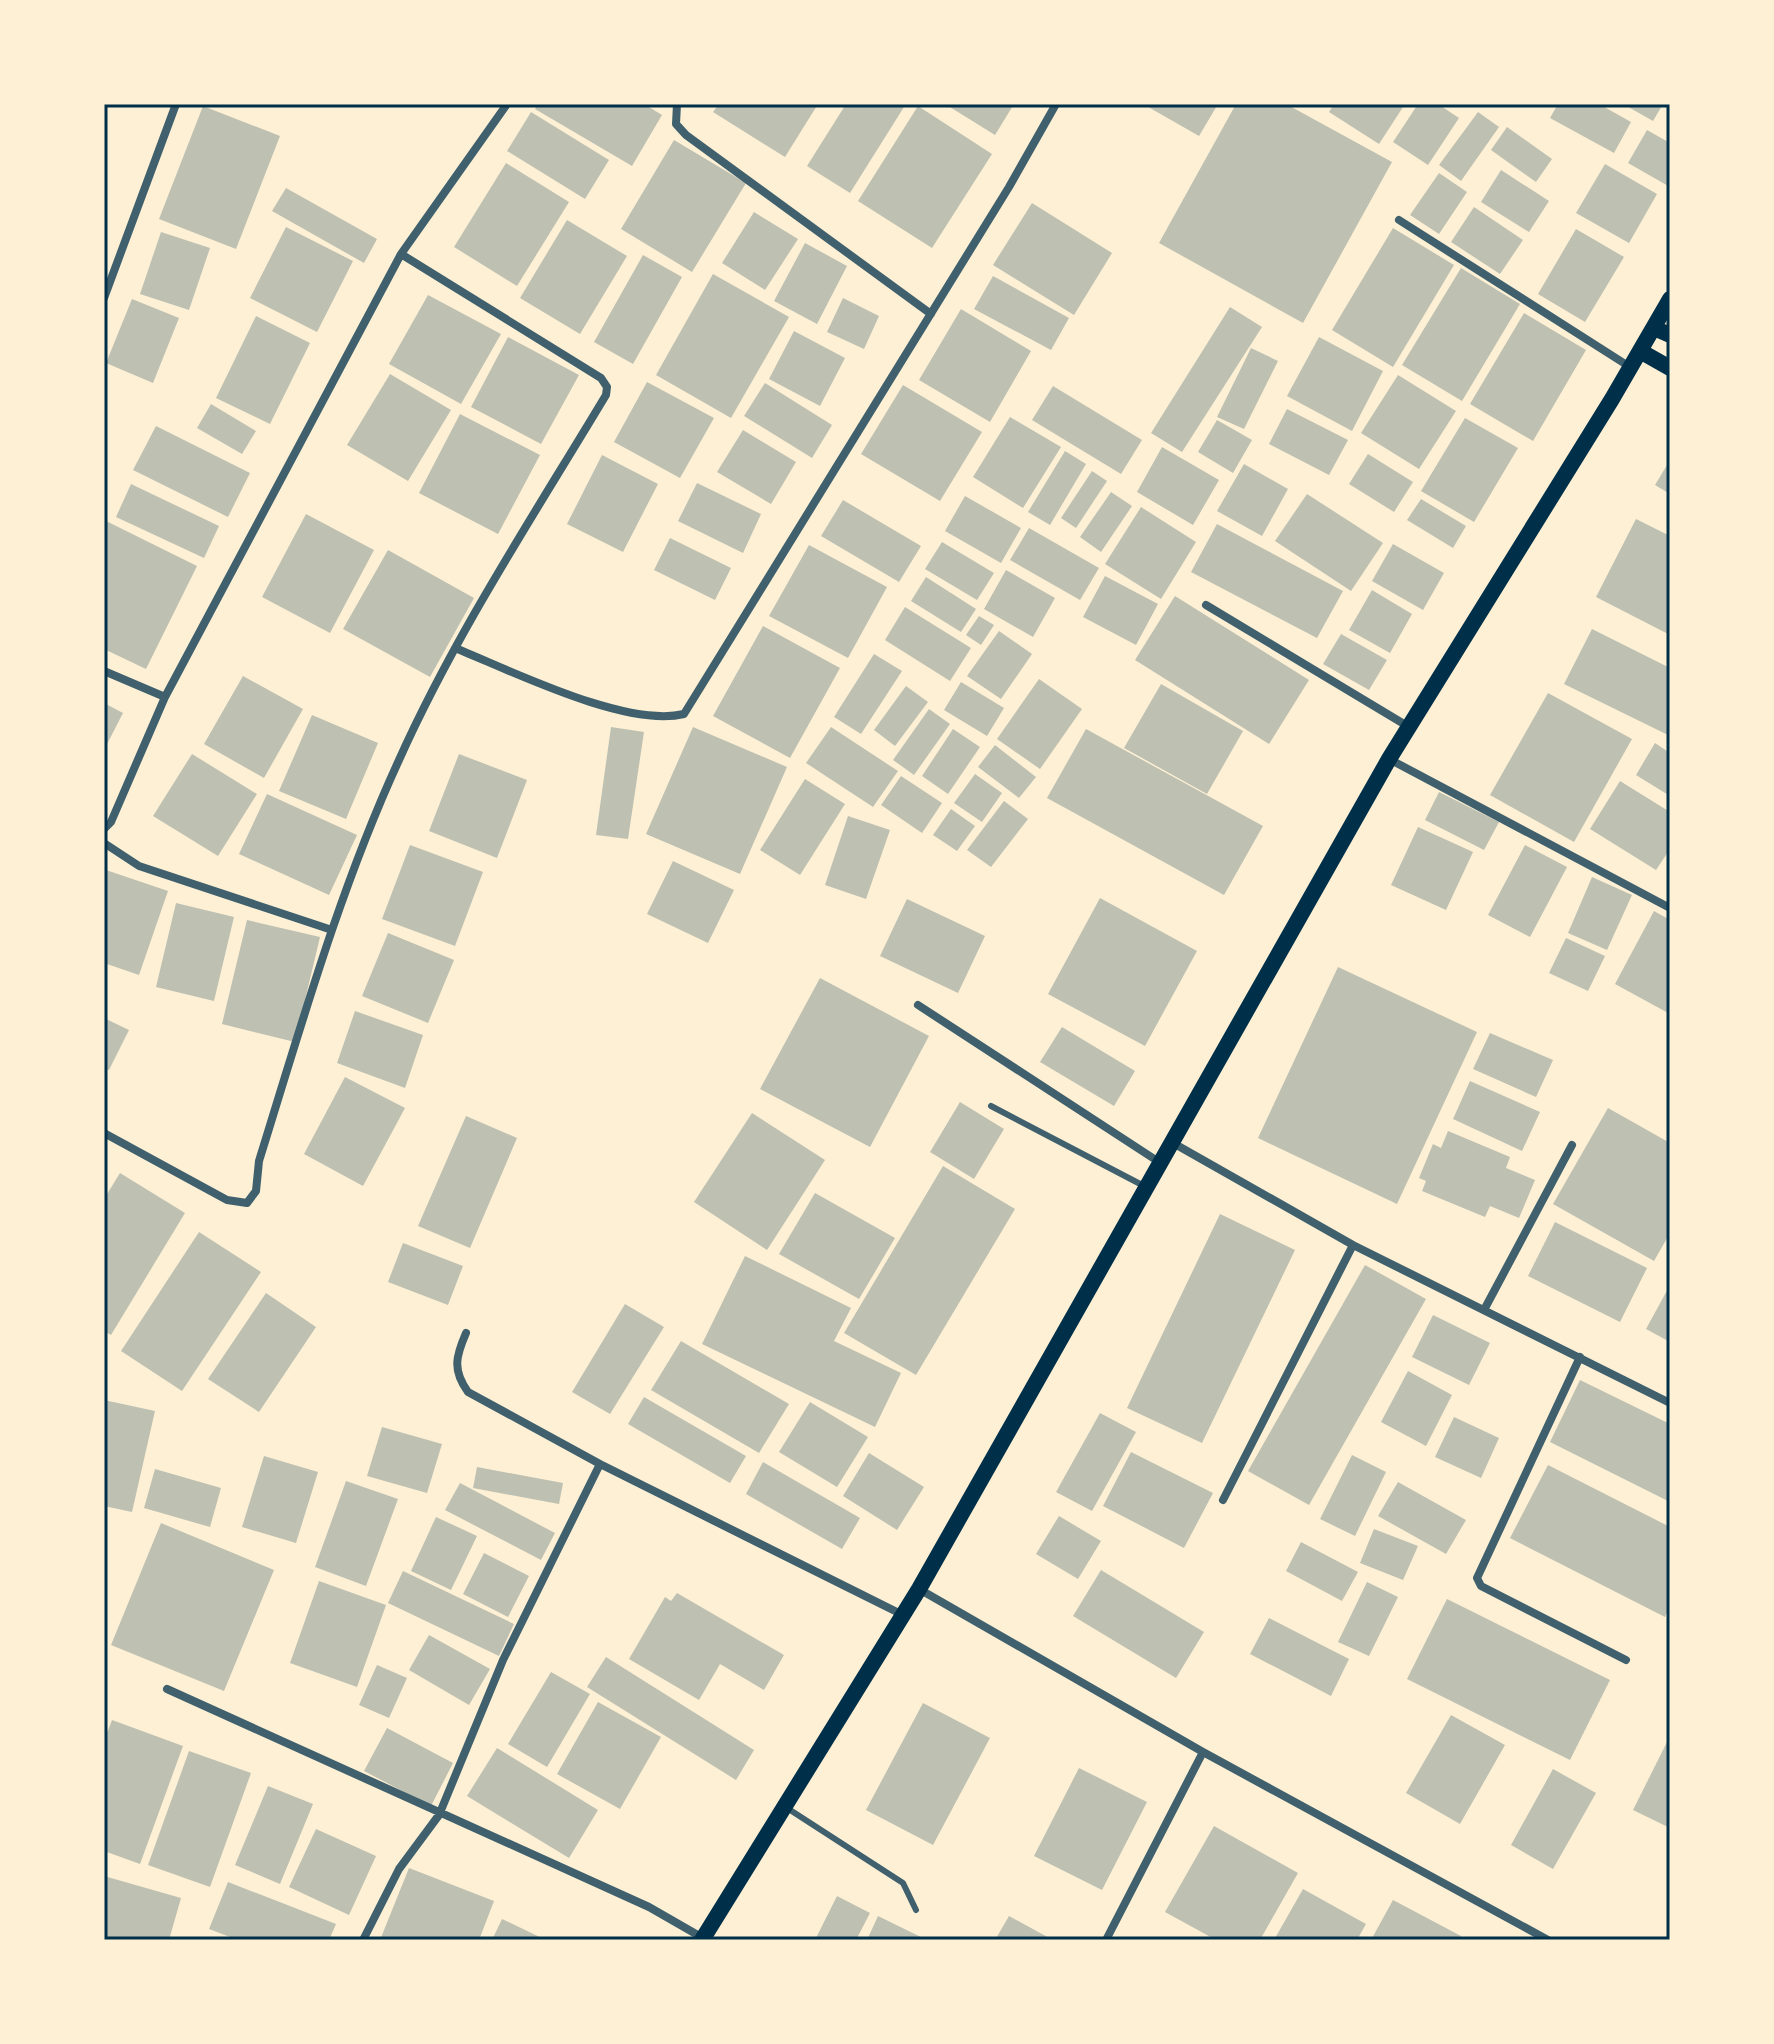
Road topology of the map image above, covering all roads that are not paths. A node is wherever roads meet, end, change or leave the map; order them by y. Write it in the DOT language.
graph roads {
  1 [pos="176,104"];
  2 [pos="507,104"];
  3 [pos="677,104"];
  4 [pos="1056,104"];
  5 [pos="1399,220"];
  6 [pos="401,254"];
  7 [pos="104,298"];
  8 [pos="1670,299"];
  9 [pos="931,314"];
  10 [pos="1654,328"];
  11 [pos="1670,335"];
  12 [pos="1640,351"];
  13 [pos="1630,368"];
  14 [pos="1670,368"];
  15 [pos="1206,605"];
  16 [pos="455,648"];
  17 [pos="104,671"];
  18 [pos="165,697"];
  19 [pos="1409,727"];
  20 [pos="1389,759"];
  21 [pos="104,829"];
  22 [pos="104,843"];
  23 [pos="1670,908"];
  24 [pos="332,930"];
  25 [pos="918,1005"];
  26 [pos="991,1106"];
  27 [pos="104,1133"];
  28 [pos="1173,1143"];
  29 [pos="1572,1145"];
  30 [pos="1159,1162"];
  31 [pos="1146,1187"];
  32 [pos="1353,1245"];
  33 [pos="1484,1310"];
  34 [pos="466,1333"];
  35 [pos="1580,1357"];
  36 [pos="1670,1403"];
  37 [pos="600,1464"];
  38 [pos="1223,1500"];
  39 [pos="919,1589"];
  40 [pos="903,1615"];
  41 [pos="1626,1660"];
  42 [pos="167,1689"];
  43 [pos="1203,1752"];
  44 [pos="784,1806"];
  45 [pos="439,1815"];
  46 [pos="916,1910"];
  47 [pos="703,1939"];
  48 [pos="363,1940"];
  49 [pos="1106,1940"];
  50 [pos="1548,1940"];
  1 -- 7 [label="street"];
  2 -- 6 [label="street"];
  3 -- 9 [label="street"];
  4 -- 9 [label="street"];
  5 -- 13 [label="street"];
  6 -- 16 [label="street"];
  6 -- 18 [label="street"];
  8 -- 10 [label="main road"];
  9 -- 16 [label="street"];
  10 -- 11 [label="main road"];
  10 -- 12 [label="main road"];
  12 -- 13 [label="main road"];
  12 -- 14 [label="main road"];
  13 -- 19 [label="main road"];
  15 -- 19 [label="street"];
  16 -- 24 [label="street"];
  17 -- 18 [label="street"];
  18 -- 21 [label="street"];
  19 -- 20 [label="main road"];
  20 -- 23 [label="street"];
  20 -- 28 [label="main road"];
  22 -- 24 [label="street"];
  24 -- 27 [label="street"];
  25 -- 30 [label="street"];
  26 -- 31 [label="lane"];
  28 -- 30 [label="main road"];
  28 -- 32 [label="street"];
  29 -- 33 [label="street"];
  30 -- 31 [label="main road"];
  31 -- 39 [label="main road"];
  32 -- 33 [label="street"];
  32 -- 38 [label="street"];
  33 -- 35 [label="street"];
  34 -- 37 [label="street"];
  35 -- 36 [label="street"];
  35 -- 41 [label="street"];
  37 -- 40 [label="street"];
  37 -- 45 [label="street"];
  39 -- 40 [label="main road"];
  39 -- 43 [label="street"];
  40 -- 44 [label="main road"];
  42 -- 45 [label="street"];
  43 -- 49 [label="street"];
  43 -- 50 [label="street"];
  44 -- 46 [label="lane"];
  44 -- 47 [label="main road"];
  45 -- 47 [label="street"];
  45 -- 48 [label="street"];
}
